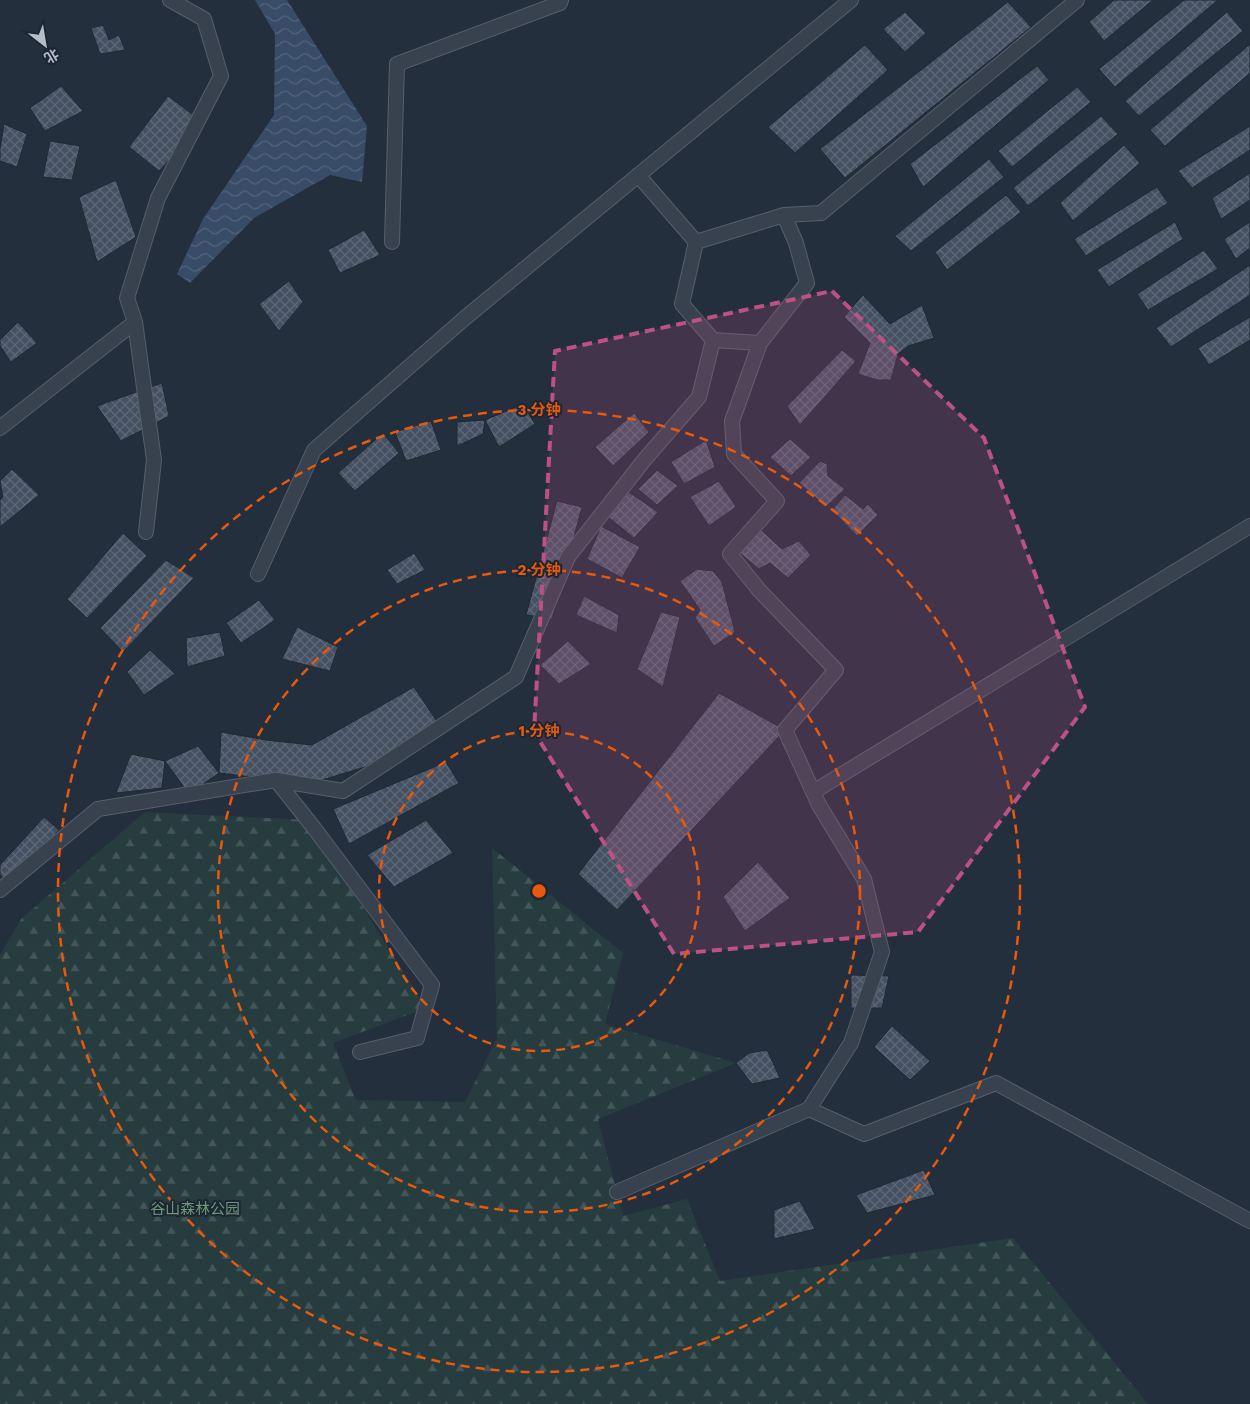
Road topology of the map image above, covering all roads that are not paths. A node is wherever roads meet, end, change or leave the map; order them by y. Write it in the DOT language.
graph roads {
  1 [pos="170,0"];
  2 [pos="561,0"];
  3 [pos="851,0"];
  4 [pos="1077,0"];
  5 [pos="638,175"];
  6 [pos="784,215"];
  7 [pos="392,242"];
  8 [pos="696,242"];
  9 [pos="135,322"];
  10 [pos="713,340"];
  11 [pos="760,343"];
  12 [pos="0,428"];
  13 [pos="1250,526"];
  14 [pos="146,532"];
  15 [pos="258,574"];
  16 [pos="276,780"];
  17 [pos="813,792"];
  18 [pos="0,890"];
  19 [pos="360,1052"];
  20 [pos="809,1109"];
  21 [pos="617,1192"];
  22 [pos="1250,1220"];
  1 -- 9 [label="street"];
  2 -- 7 [label="street"];
  3 -- 5 [label="street"];
  4 -- 6 [label="street"];
  5 -- 8 [label="street"];
  5 -- 15 [label="street"];
  6 -- 8 [label="street"];
  6 -- 11 [label="street"];
  8 -- 10 [label="street"];
  9 -- 12 [label="street"];
  9 -- 14 [label="street"];
  10 -- 11 [label="street"];
  10 -- 16 [label="street"];
  11 -- 17 [label="street"];
  13 -- 17 [label="street"];
  16 -- 18 [label="street"];
  16 -- 19 [label="street"];
  17 -- 20 [label="street"];
  20 -- 21 [label="street"];
  20 -- 22 [label="street"];
}
